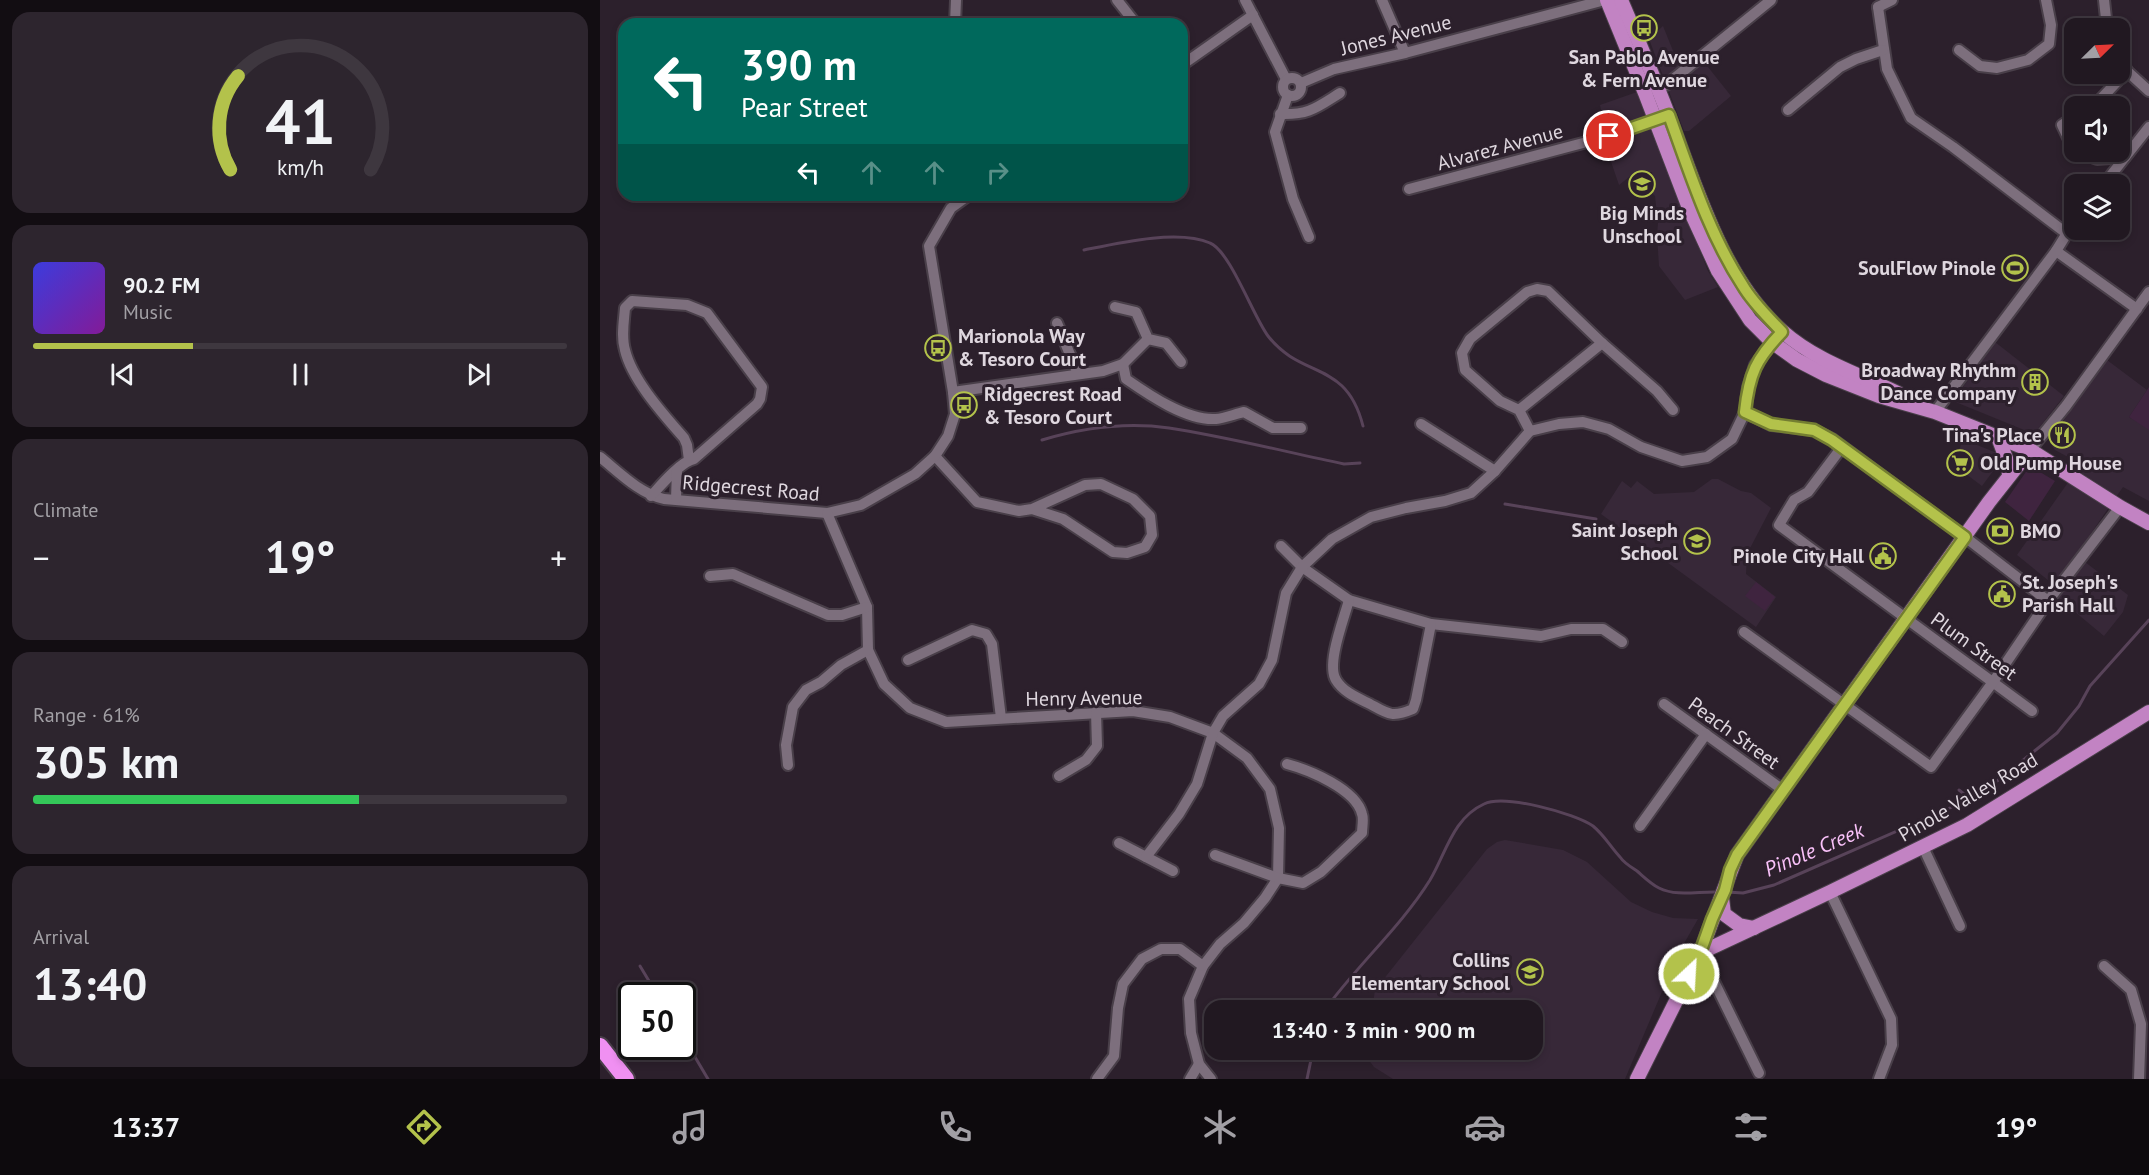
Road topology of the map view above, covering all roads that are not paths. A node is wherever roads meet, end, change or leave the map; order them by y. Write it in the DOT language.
graph roads {
  1 [pos="956,0"];
  2 [pos="1117,0"];
  3 [pos="1245,0"];
  4 [pos="1382,0"];
  5 [pos="1606,0"];
  6 [pos="1622,0"];
  7 [pos="1771,0"];
  8 [pos="1892,0"];
  9 [pos="2046,0"];
  10 [pos="2104,0"];
  11 [pos="1875,3"];
  12 [pos="1253,15"];
  13 [pos="955,18"];
  14 [pos="1131,18"];
  15 [pos="2106,18"];
  16 [pos="1883,50"];
  17 [pos="1959,50"];
  18 [pos="1405,53"];
  19 [pos="1188,61"];
  20 [pos="2130,74"];
  21 [pos="1286,79"];
  22 [pos="1301,83"];
  23 [pos="2115,84"];
  24 [pos="1652,90"];
  25 [pos="2149,91"];
  26 [pos="1340,93"];
  27 [pos="1288,95"];
  28 [pos="2104,96"];
  29 [pos="1788,110"];
  30 [pos="1280,114"];
  31 [pos="1662,118"];
  32 [pos="2149,126"];
  33 [pos="2130,151"];
  34 [pos="2121,162"];
  35 [pos="2112,174"];
  36 [pos="1409,189"];
  37 [pos="961,201"];
  38 [pos="2064,232"];
  39 [pos="1309,237"];
  40 [pos="2064,237"];
  41 [pos="2056,251"];
  42 [pos="2149,292"];
  43 [pos="1115,307"];
  44 [pos="2137,309"];
  45 [pos="1057,323"];
  46 [pos="1777,337"];
  47 [pos="1148,339"];
  48 [pos="1602,343"];
  49 [pos="1181,362"];
  50 [pos="1123,364"];
  51 [pos="1078,374"];
  52 [pos="953,392"];
  53 [pos="1519,410"];
  54 [pos="1673,410"];
  55 [pos="1745,412"];
  56 [pos="1935,412"];
  57 [pos="1421,424"];
  58 [pos="1301,428"];
  59 [pos="1530,431"];
  60 [pos="1998,437"];
  61 [pos="1837,443"];
  62 [pos="2030,450"];
  63 [pos="935,456"];
  64 [pos="600,457"];
  65 [pos="689,460"];
  66 [pos="677,470"];
  67 [pos="1495,471"];
  68 [pos="2009,474"];
  69 [pos="651,496"];
  70 [pos="676,499"];
  71 [pos="2120,507"];
  72 [pos="1032,509"];
  73 [pos="827,513"];
  74 [pos="2149,523"];
  75 [pos="1965,537"];
  76 [pos="1281,546"];
  77 [pos="1302,567"];
  78 [pos="710,576"];
  79 [pos="1349,600"];
  80 [pos="2048,601"];
  81 [pos="867,607"];
  82 [pos="1906,620"];
  83 [pos="1431,624"];
  84 [pos="1744,632"];
  85 [pos="1622,642"];
  86 [pos="868,650"];
  87 [pos="908,660"];
  88 [pos="1993,682"];
  89 [pos="1664,704"];
  90 [pos="1844,705"];
  91 [pos="2032,711"];
  92 [pos="1096,712"];
  93 [pos="2149,712"];
  94 [pos="1001,718"];
  95 [pos="1213,733"];
  96 [pos="1706,734"];
  97 [pos="1287,764"];
  98 [pos="788,765"];
  99 [pos="1059,776"];
  100 [pos="1783,790"];
  101 [pos="1640,826"];
  102 [pos="1119,843"];
  103 [pos="1923,847"];
  104 [pos="1215,855"];
  105 [pos="1146,857"];
  106 [pos="1173,871"];
  107 [pos="1278,878"];
  108 [pos="1830,892"];
  109 [pos="1722,898"];
  110 [pos="1960,926"];
  111 [pos="1754,928"];
  112 [pos="1700,953"];
  113 [pos="1203,966"];
  114 [pos="2104,966"];
  115 [pos="600,1046"];
  116 [pos="1199,1064"];
  117 [pos="1759,1073"];
  118 [pos="626,1079"];
  119 [pos="1097,1079"];
  120 [pos="1190,1079"];
  121 [pos="1211,1079"];
  122 [pos="1637,1079"];
  123 [pos="1879,1079"];
  124 [pos="2139,1079"];
  1 -- 13 [label="street"];
  2 -- 14 [label="street"];
  3 -- 12 [label="street"];
  4 -- 18 [label="street"];
  5 -- 18 [label="street, Jones Avenue"];
  5 -- 24 [label="main road"];
  6 -- 24 [label="main road"];
  7 -- 24 [label="street"];
  8 -- 11 [label="street"];
  9 -- 17 [label="street"];
  10 -- 15 [label="street"];
  11 -- 16 [label="street"];
  12 -- 19 [label="street"];
  12 -- 21 [label="street"];
  16 -- 29 [label="street"];
  16 -- 38 [label="street"];
  18 -- 22 [label="street, Jones Avenue"];
  20 -- 25 [label="street"];
  21 -- 22 [label="street"];
  21 -- 27 [label="street"];
  22 -- 27 [label="street"];
  23 -- 28 [label="street"];
  24 -- 31 [label="main road"];
  26 -- 30 [label="street"];
  27 -- 30 [label="street"];
  30 -- 39 [label="street"];
  31 -- 36 [label="street, Alvarez Avenue"];
  31 -- 46 [label="main road"];
  32 -- 33 [label="street"];
  34 -- 35 [label="street"];
  37 -- 52 [label="street, Ridgecrest Road"];
  40 -- 41 [label="street"];
  41 -- 44 [label="street"];
  41 -- 56 [label="street"];
  42 -- 44 [label="street"];
  43 -- 47 [label="street"];
  44 -- 62 [label="street"];
  45 -- 51 [label="street"];
  46 -- 55 [label="street"];
  46 -- 56 [label="main road"];
  47 -- 49 [label="street"];
  47 -- 50 [label="street"];
  48 -- 53 [label="street"];
  48 -- 53 [label="street"];
  48 -- 54 [label="street"];
  50 -- 51 [label="street"];
  50 -- 58 [label="street"];
  51 -- 52 [label="street"];
  52 -- 63 [label="street, Ridgecrest Road"];
  53 -- 59 [label="street"];
  55 -- 59 [label="street"];
  55 -- 61 [label="street"];
  56 -- 60 [label="main road"];
  57 -- 67 [label="street"];
  59 -- 67 [label="street"];
  60 -- 62 [label="main road"];
  60 -- 68 [label="main road"];
  61 -- 75 [label="street"];
  61 -- 82 [label="street, Plum Street"];
  62 -- 68 [label="main road"];
  62 -- 71 [label="main road"];
  63 -- 72 [label="street"];
  63 -- 73 [label="street, Ridgecrest Road"];
  64 -- 69 [label="street, Ridgecrest Road"];
  65 -- 65 [label="street"];
  65 -- 66 [label="street"];
  66 -- 69 [label="street"];
  66 -- 70 [label="street"];
  67 -- 77 [label="street"];
  68 -- 75 [label="main road"];
  69 -- 70 [label="street, Ridgecrest Road"];
  70 -- 73 [label="street, Ridgecrest Road"];
  71 -- 74 [label="main road"];
  71 -- 80 [label="street"];
  72 -- 72 [label="street"];
  73 -- 81 [label="street, Henry Avenue"];
  75 -- 80 [label="street"];
  75 -- 82 [label="main road"];
  76 -- 77 [label="street"];
  77 -- 79 [label="street"];
  77 -- 95 [label="street"];
  78 -- 81 [label="street"];
  79 -- 83 [label="street"];
  79 -- 83 [label="street"];
  80 -- 88 [label="street"];
  81 -- 86 [label="street, Henry Avenue"];
  82 -- 88 [label="street, Plum Street"];
  82 -- 90 [label="main road"];
  83 -- 85 [label="street"];
  84 -- 90 [label="street"];
  86 -- 94 [label="street, Henry Avenue"];
  86 -- 98 [label="street"];
  87 -- 94 [label="street"];
  88 -- 90 [label="street"];
  88 -- 91 [label="street, Plum Street"];
  89 -- 96 [label="street, Peach Street"];
  90 -- 100 [label="main road"];
  92 -- 94 [label="street, Henry Avenue"];
  92 -- 95 [label="street, Henry Avenue"];
  92 -- 99 [label="street"];
  93 -- 103 [label="main road, Pinole Valley Road"];
  95 -- 105 [label="street"];
  95 -- 107 [label="street, Henry Avenue"];
  96 -- 100 [label="street, Peach Street"];
  96 -- 101 [label="street"];
  97 -- 107 [label="street"];
  100 -- 109 [label="main road"];
  102 -- 105 [label="street"];
  103 -- 108 [label="main road, Pinole Valley Road"];
  103 -- 110 [label="street"];
  104 -- 107 [label="street"];
  105 -- 106 [label="street"];
  107 -- 113 [label="street"];
  108 -- 111 [label="main road, Pinole Valley Road"];
  108 -- 123 [label="street"];
  109 -- 111 [label="main road"];
  109 -- 112 [label="main road"];
  111 -- 112 [label="main road, Pinole Valley Road"];
  112 -- 117 [label="street"];
  112 -- 122 [label="main road"];
  113 -- 116 [label="street"];
  113 -- 119 [label="street"];
  114 -- 124 [label="street"];
  115 -- 118 [label="highway"];
  116 -- 120 [label="street"];
  116 -- 121 [label="street"];
}
